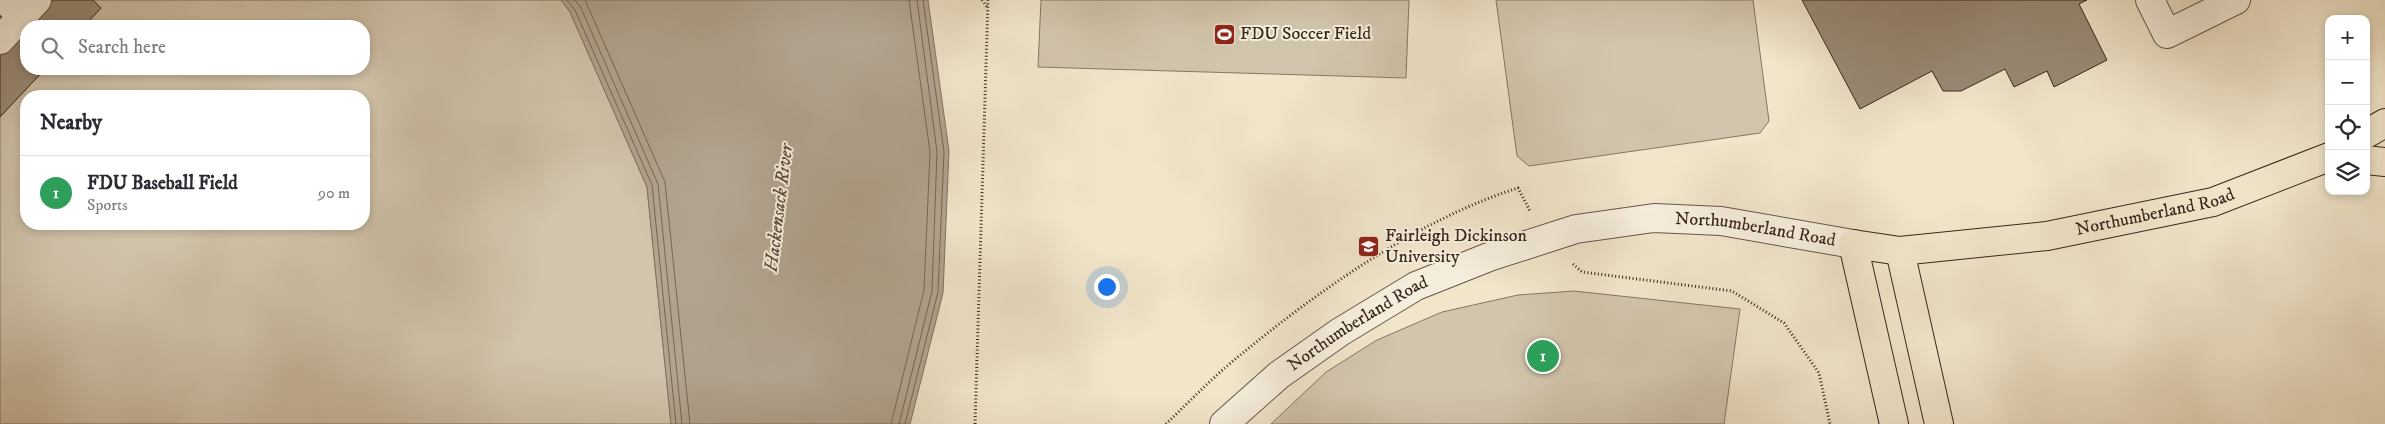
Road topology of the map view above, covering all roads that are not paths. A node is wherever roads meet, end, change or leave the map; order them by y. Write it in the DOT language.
graph roads {
  1 [pos="2150,0"];
  2 [pos="2236,0"];
  3 [pos="21,5"];
  4 [pos="0,40"];
  5 [pos="2385,123"];
  6 [pos="2370,132"];
  7 [pos="2325,159"];
  8 [pos="2370,160"];
  9 [pos="2385,162"];
  10 [pos="1853,244"];
  11 [pos="1900,251"];
  12 [pos="1224,424"];
  13 [pos="1894,424"];
  14 [pos="1939,424"];
  1 -- 2 [label="street"];
  3 -- 4 [label="street"];
  5 -- 6 [label="main road"];
  7 -- 11 [label="main road, Northumberland Road"];
  8 -- 9 [label="main road"];
  10 -- 11 [label="main road, Northumberland Road"];
  10 -- 12 [label="street, Northumberland Road"];
  10 -- 13 [label="main road"];
  11 -- 14 [label="main road"];
}
